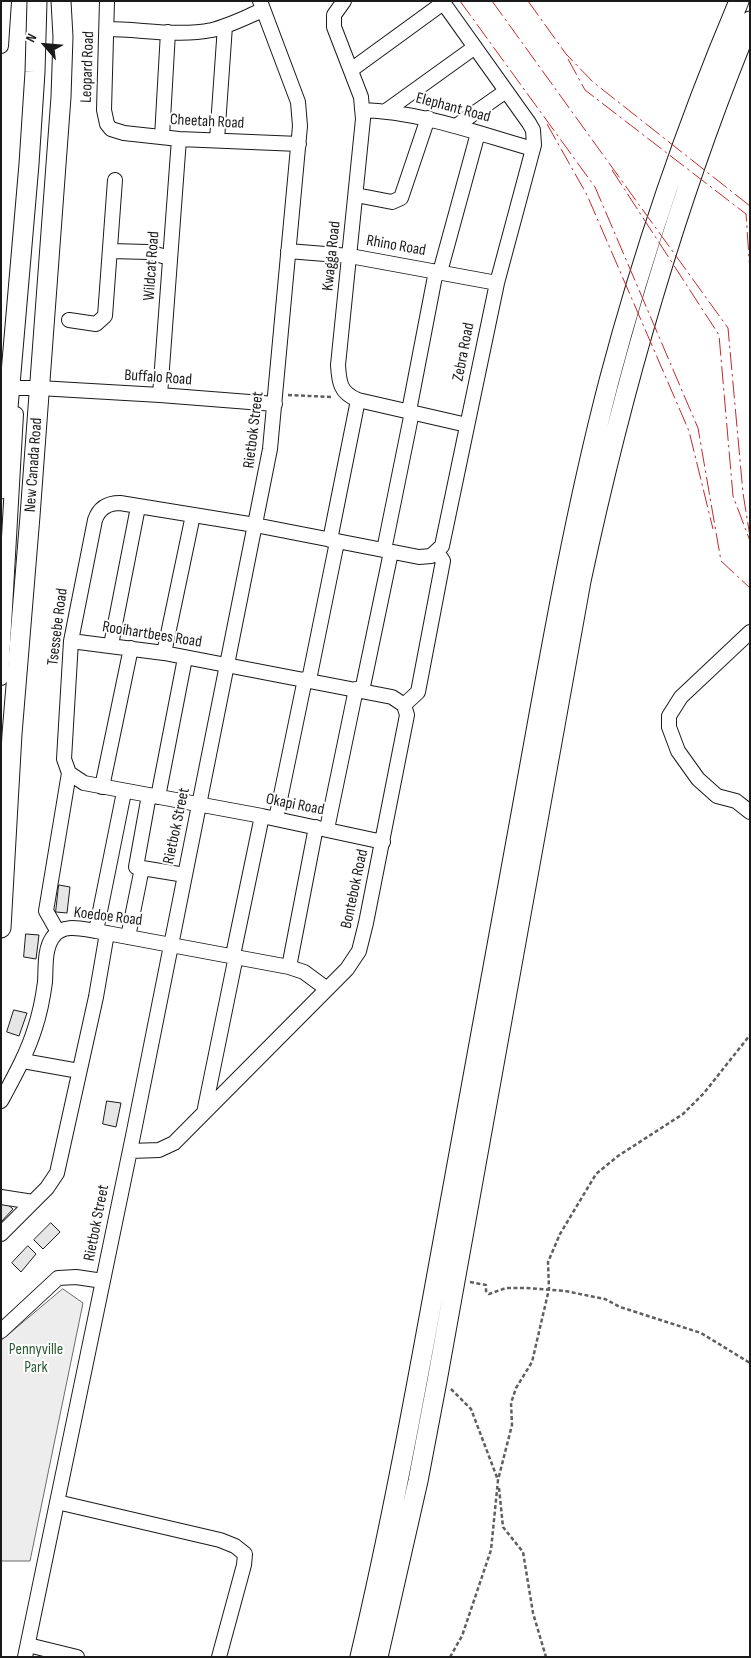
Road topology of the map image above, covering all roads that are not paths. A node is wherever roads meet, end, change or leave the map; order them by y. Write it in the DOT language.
graph roads {
  1 [pos="4,1"];
  2 [pos="37,1"];
  3 [pos="44,1"];
  4 [pos="56,1"];
  5 [pos="61,1"];
  6 [pos="107,1"];
  7 [pos="344,1"];
  8 [pos="739,1"];
  9 [pos="443,2"];
  10 [pos="261,6"];
  11 [pos="750,22"];
  12 [pos="225,26"];
  13 [pos="107,29"];
  14 [pos="168,32"];
  15 [pos="1,46"];
  16 [pos="475,47"];
  17 [pos="351,70"];
  18 [pos="506,91"];
  19 [pos="362,110"];
  20 [pos="386,111"];
  21 [pos="428,118"];
  22 [pos="456,126"];
  23 [pos="114,131"];
  24 [pos="478,133"];
  25 [pos="162,137"];
  26 [pos="179,139"];
  27 [pos="217,140"];
  28 [pos="299,144"];
  29 [pos="533,149"];
  30 [pos="115,180"];
  31 [pos="356,194"];
  32 [pos="111,251"];
  33 [pos="288,251"];
  34 [pos="350,256"];
  35 [pos="170,258"];
  36 [pos="438,271"];
  37 [pos="497,283"];
  38 [pos="68,320"];
  39 [pos="20,388"];
  40 [pos="160,395"];
  41 [pos="352,397"];
  42 [pos="276,399"];
  43 [pos="410,412"];
  44 [pos="468,425"];
  45 [pos="1,489"];
  46 [pos="138,506"];
  47 [pos="193,516"];
  48 [pos="255,525"];
  49 [pos="334,541"];
  50 [pos="387,551"];
  51 [pos="437,552"];
  52 [pos="750,632"];
  53 [pos="71,641"];
  54 [pos="111,645"];
  55 [pos="130,648"];
  56 [pos="164,654"];
  57 [pos="185,658"];
  58 [pos="227,665"];
  59 [pos="1,678"];
  60 [pos="307,680"];
  61 [pos="359,690"];
  62 [pos="404,705"];
  63 [pos="69,773"];
  64 [pos="1,787"];
  65 [pos="102,787"];
  66 [pos="124,792"];
  67 [pos="153,796"];
  68 [pos="200,804"];
  69 [pos="750,812"];
  70 [pos="269,817"];
  71 [pos="322,828"];
  72 [pos="383,842"];
  73 [pos="142,868"];
  74 [pos="185,875"];
  75 [pos="1,928"];
  76 [pos="58,932"];
  77 [pos="102,932"];
  78 [pos="128,937"];
  79 [pos="172,944"];
  80 [pos="235,955"];
  81 [pos="289,967"];
  82 [pos="327,989"];
  83 [pos="23,1061"];
  84 [pos="79,1071"];
  85 [pos="1,1101"];
  86 [pos="204,1113"];
  87 [pos="130,1151"];
  88 [pos="1,1197"];
  89 [pos="33,1202"];
  90 [pos="1,1234"];
  91 [pos="103,1281"];
  92 [pos="1,1331"];
  93 [pos="58,1502"];
  94 [pos="27,1651"];
  95 [pos="77,1657"];
  96 [pos="219,1657"];
  97 [pos="360,1657"];
  98 [pos="378,1657"];
  1 -- 15 [label="street"];
  2 -- 39 [label="main road, New Canada Road"];
  3 -- 39 [label="street, New Canada Road"];
  4 -- 39 [label="street, New Canada Road"];
  5 -- 39 [label="main road, New Canada Road"];
  6 -- 13 [label="street, Leopard Road"];
  7 -- 17 [label="street, Kwagga Road"];
  8 -- 97 [label="main road"];
  9 -- 16 [label="street, Zebra Road"];
  9 -- 17 [label="street"];
  10 -- 12 [label="street"];
  10 -- 28 [label="street, Rietbok Street"];
  11 -- 98 [label="main road"];
  12 -- 14 [label="street"];
  12 -- 27 [label="street"];
  13 -- 14 [label="street"];
  13 -- 23 [label="street, Leopard Road"];
  14 -- 25 [label="street"];
  16 -- 18 [label="street, Zebra Road"];
  16 -- 20 [label="street"];
  17 -- 19 [label="street, Kwagga Road"];
  18 -- 22 [label="street"];
  18 -- 29 [label="street, Zebra Road"];
  19 -- 20 [label="street, Elephant Road"];
  19 -- 31 [label="street, Kwagga Road"];
  20 -- 21 [label="street, Elephant Road"];
  21 -- 22 [label="street, Elephant Road"];
  21 -- 31 [label="street"];
  22 -- 24 [label="street, Elephant Road"];
  23 -- 25 [label="street, Cheetah Road"];
  24 -- 29 [label="street, Elephant Road"];
  24 -- 36 [label="street"];
  25 -- 26 [label="street, Cheetah Road"];
  26 -- 27 [label="street, Cheetah Road"];
  26 -- 35 [label="street, Wildcat Road"];
  27 -- 28 [label="street, Cheetah Road"];
  28 -- 33 [label="street, Rietbok Street"];
  29 -- 37 [label="street, Zebra Road"];
  30 -- 32 [label="street"];
  31 -- 34 [label="street, Kwagga Road"];
  32 -- 35 [label="street"];
  32 -- 38 [label="street"];
  33 -- 34 [label="street, Rhino Road"];
  33 -- 42 [label="street, Rietbok Street"];
  34 -- 36 [label="street, Rhino Road"];
  34 -- 41 [label="street, Kwagga Road"];
  35 -- 40 [label="street, Wildcat Road"];
  36 -- 37 [label="street, Rhino Road"];
  36 -- 43 [label="street"];
  37 -- 44 [label="street, Zebra Road"];
  39 -- 40 [label="street, Buffalo Road"];
  39 -- 45 [label="main road, New Canada Road"];
  39 -- 59 [label="street, New Canada Road"];
  39 -- 64 [label="street, New Canada Road"];
  39 -- 75 [label="main road, New Canada Road"];
  40 -- 42 [label="street, Buffalo Road"];
  41 -- 43 [label="street"];
  41 -- 49 [label="street"];
  42 -- 48 [label="street, Rietbok Street"];
  43 -- 44 [label="street"];
  43 -- 50 [label="street"];
  44 -- 51 [label="street, Zebra Road"];
  46 -- 47 [label="street, Tsessebe Road"];
  46 -- 53 [label="street, Tsessebe Road"];
  46 -- 54 [label="street"];
  47 -- 48 [label="street, Tsessebe Road"];
  47 -- 56 [label="street"];
  48 -- 49 [label="street"];
  48 -- 58 [label="street, Rietbok Street"];
  49 -- 50 [label="street"];
  49 -- 60 [label="street"];
  50 -- 51 [label="street"];
  50 -- 61 [label="street"];
  51 -- 62 [label="street"];
  52 -- 69 [label="street"];
  53 -- 54 [label="street, Rooihartbees Road"];
  53 -- 63 [label="street, Tsessebe Road"];
  54 -- 55 [label="street, Rooihartbees Road"];
  55 -- 56 [label="street, Rooihartbees Road"];
  55 -- 65 [label="street"];
  56 -- 57 [label="street, Rooihartbees Road"];
  57 -- 58 [label="street, Rooihartbees Road"];
  57 -- 67 [label="street"];
  58 -- 60 [label="street"];
  58 -- 68 [label="street, Rietbok Street"];
  60 -- 61 [label="street"];
  60 -- 70 [label="street"];
  61 -- 62 [label="street"];
  61 -- 71 [label="street"];
  62 -- 72 [label="street, Bontebok Road"];
  63 -- 65 [label="street"];
  63 -- 76 [label="street"];
  65 -- 66 [label="street"];
  66 -- 67 [label="street"];
  66 -- 77 [label="street"];
  67 -- 68 [label="street"];
  67 -- 73 [label="street"];
  68 -- 70 [label="street, Okapi Road"];
  68 -- 74 [label="street, Rietbok Street"];
  70 -- 71 [label="street, Okapi Road"];
  70 -- 80 [label="street"];
  71 -- 72 [label="street, Okapi Road"];
  71 -- 81 [label="street"];
  72 -- 82 [label="street, Bontebok Road"];
  73 -- 74 [label="street"];
  73 -- 78 [label="street"];
  74 -- 79 [label="street, Rietbok Street"];
  76 -- 77 [label="street, Koedoe Road"];
  76 -- 83 [label="street, Koedoe Road"];
  77 -- 78 [label="street, Koedoe Road"];
  77 -- 84 [label="street"];
  78 -- 79 [label="street, Koedoe Road"];
  79 -- 80 [label="street, Koedoe Road"];
  79 -- 87 [label="street, Rietbok Street"];
  80 -- 81 [label="street, Koedoe Road"];
  80 -- 86 [label="street"];
  81 -- 82 [label="street, Koedoe Road"];
  82 -- 86 [label="street, Bontebok Road"];
  83 -- 84 [label="street"];
  83 -- 85 [label="street, Koedoe Road"];
  84 -- 89 [label="street"];
  86 -- 87 [label="street, Bontebok Road"];
  87 -- 91 [label="street, Rietbok Street"];
  88 -- 89 [label="street"];
  89 -- 90 [label="street"];
  91 -- 92 [label="street"];
  91 -- 93 [label="street, Rietbok Street"];
  93 -- 94 [label="street, Rietbok Street"];
  93 -- 96 [label="street"];
  94 -- 95 [label="street"];
}
